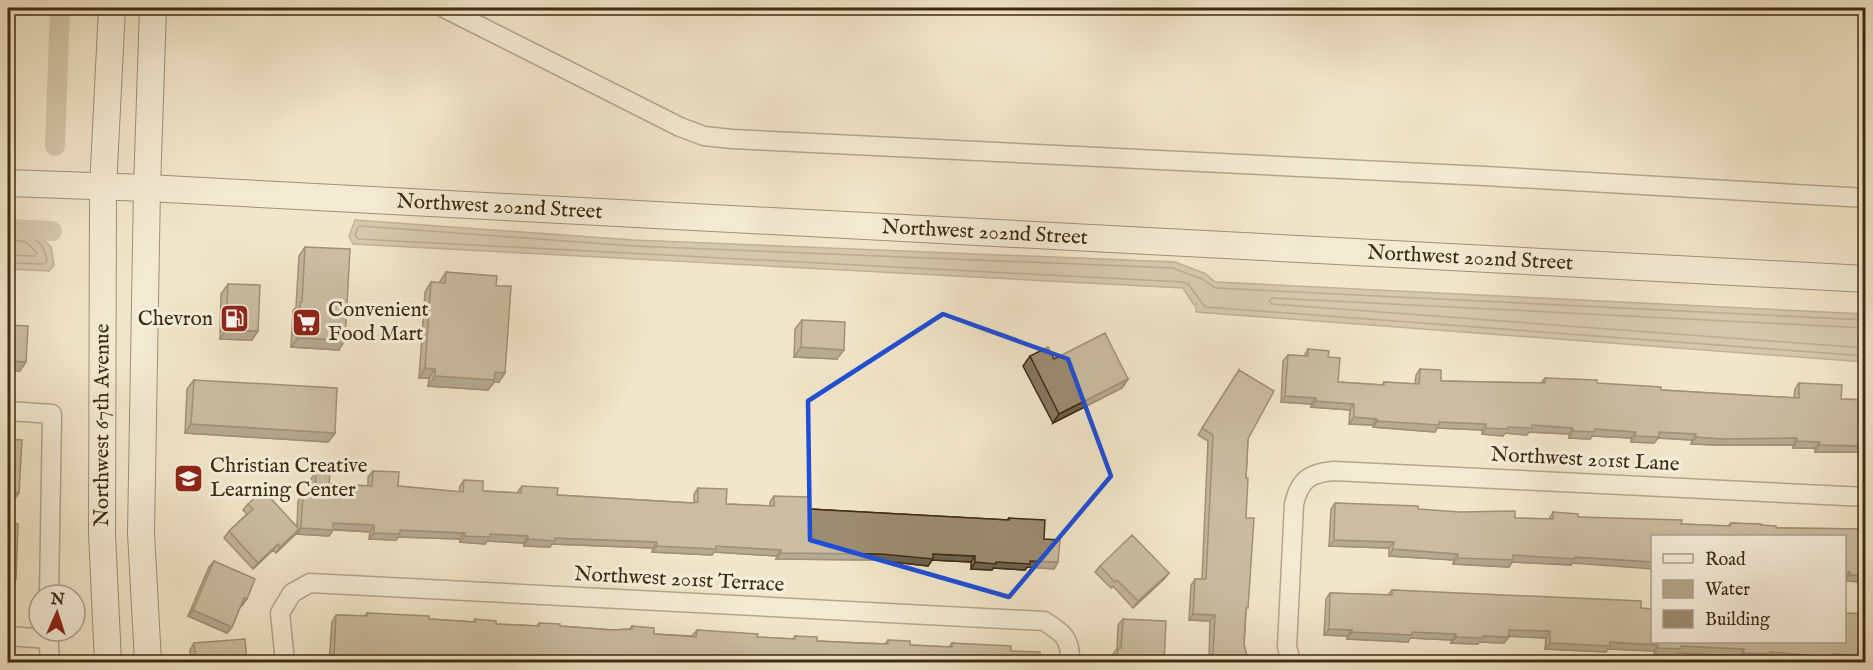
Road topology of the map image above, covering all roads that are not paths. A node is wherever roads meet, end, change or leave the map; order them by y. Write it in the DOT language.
graph roads {
  1 [pos="112,8"];
  2 [pos="153,8"];
  3 [pos="444,8"];
  4 [pos="8,183"];
  5 [pos="103,188"];
  6 [pos="147,188"];
  7 [pos="1866,198"];
  8 [pos="1866,279"];
  9 [pos="8,411"];
  10 [pos="1866,496"];
  11 [pos="48,583"];
  12 [pos="8,636"];
  13 [pos="27,636"];
  14 [pos="49,643"];
  15 [pos="50,663"];
  16 [pos="108,663"];
  17 [pos="148,663"];
  18 [pos="285,663"];
  19 [pos="1070,663"];
  20 [pos="1292,663"];
  1 -- 5 [label="street, Northwest 67th Avenue"];
  2 -- 6 [label="street, Northwest 67th Avenue"];
  3 -- 7 [label="street"];
  4 -- 5 [label="street, Northwest 202nd Street"];
  5 -- 6 [label="street, Northwest 202nd Street"];
  5 -- 16 [label="street, Northwest 67th Avenue"];
  6 -- 8 [label="street, Northwest 202nd Street"];
  6 -- 17 [label="street, Northwest 67th Avenue"];
  9 -- 11 [label="street"];
  10 -- 20 [label="street, Northwest 201st Lane"];
  12 -- 13 [label="street"];
  14 -- 15 [label="street"];
  18 -- 19 [label="street, Northwest 201st Terrace"];
}
